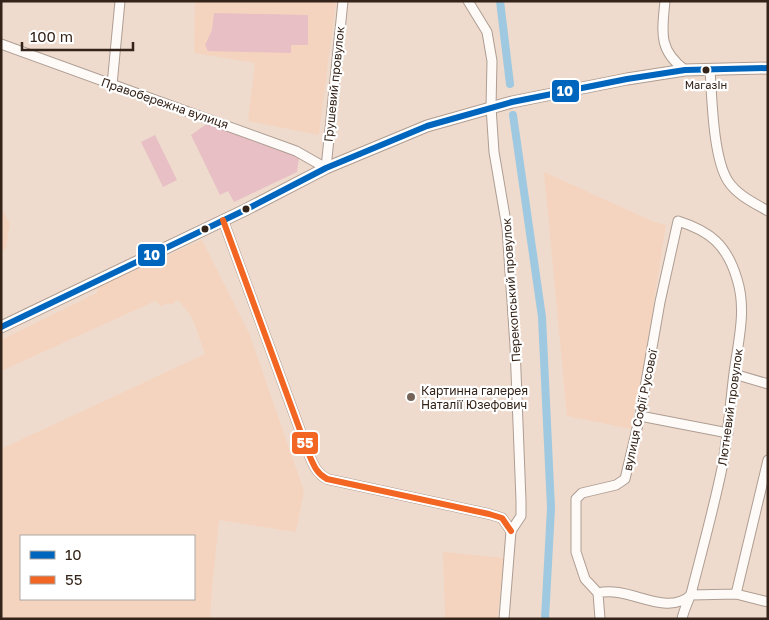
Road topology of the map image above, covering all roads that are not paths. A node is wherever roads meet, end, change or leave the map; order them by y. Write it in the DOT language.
graph roads {
  1 [pos="120,1"];
  2 [pos="343,1"];
  3 [pos="468,1"];
  4 [pos="665,1"];
  5 [pos="1,44"];
  6 [pos="768,68"];
  7 [pos="685,70"];
  8 [pos="710,70"];
  9 [pos="112,85"];
  10 [pos="491,107"];
  11 [pos="307,156"];
  12 [pos="326,168"];
  13 [pos="304,180"];
  14 [pos="768,211"];
  15 [pos="223,220"];
  16 [pos="678,221"];
  17 [pos="1,327"];
  18 [pos="734,374"];
  19 [pos="768,384"];
  20 [pos="640,416"];
  21 [pos="728,433"];
  22 [pos="768,460"];
  23 [pos="511,531"];
  24 [pos="598,593"];
  25 [pos="692,594"];
  26 [pos="736,594"];
  27 [pos="768,602"];
  28 [pos="504,619"];
  29 [pos="600,619"];
  30 [pos="682,619"];
  1 -- 9 [label="street"];
  2 -- 12 [label="street, Грушевий провулок"];
  3 -- 10 [label="street, Перекопський провулок"];
  4 -- 7 [label="street"];
  5 -- 9 [label="street, Правобережна вулиця"];
  6 -- 8 [label="main road"];
  7 -- 8 [label="main road"];
  7 -- 10 [label="main road"];
  8 -- 14 [label="street"];
  9 -- 11 [label="street, Правобережна вулиця"];
  10 -- 12 [label="main road"];
  10 -- 23 [label="street, Перекопський провулок"];
  11 -- 12 [label="street, Правобережна вулиця"];
  11 -- 13 [label="street"];
  12 -- 13 [label="main road"];
  13 -- 15 [label="main road"];
  15 -- 17 [label="main road"];
  15 -- 23 [label="street"];
  16 -- 18 [label="street, Лютневий провулок"];
  16 -- 20 [label="street, вулиця Софії Русової"];
  18 -- 19 [label="street"];
  18 -- 21 [label="street, Лютневий провулок"];
  20 -- 21 [label="street"];
  20 -- 24 [label="street, вулиця Софії Русової"];
  21 -- 25 [label="street, Лютневий провулок"];
  22 -- 26 [label="street"];
  23 -- 28 [label="street"];
  24 -- 25 [label="street"];
  24 -- 29 [label="street"];
  25 -- 26 [label="street"];
  25 -- 30 [label="street, Лютневий провулок"];
  26 -- 27 [label="street"];
}
